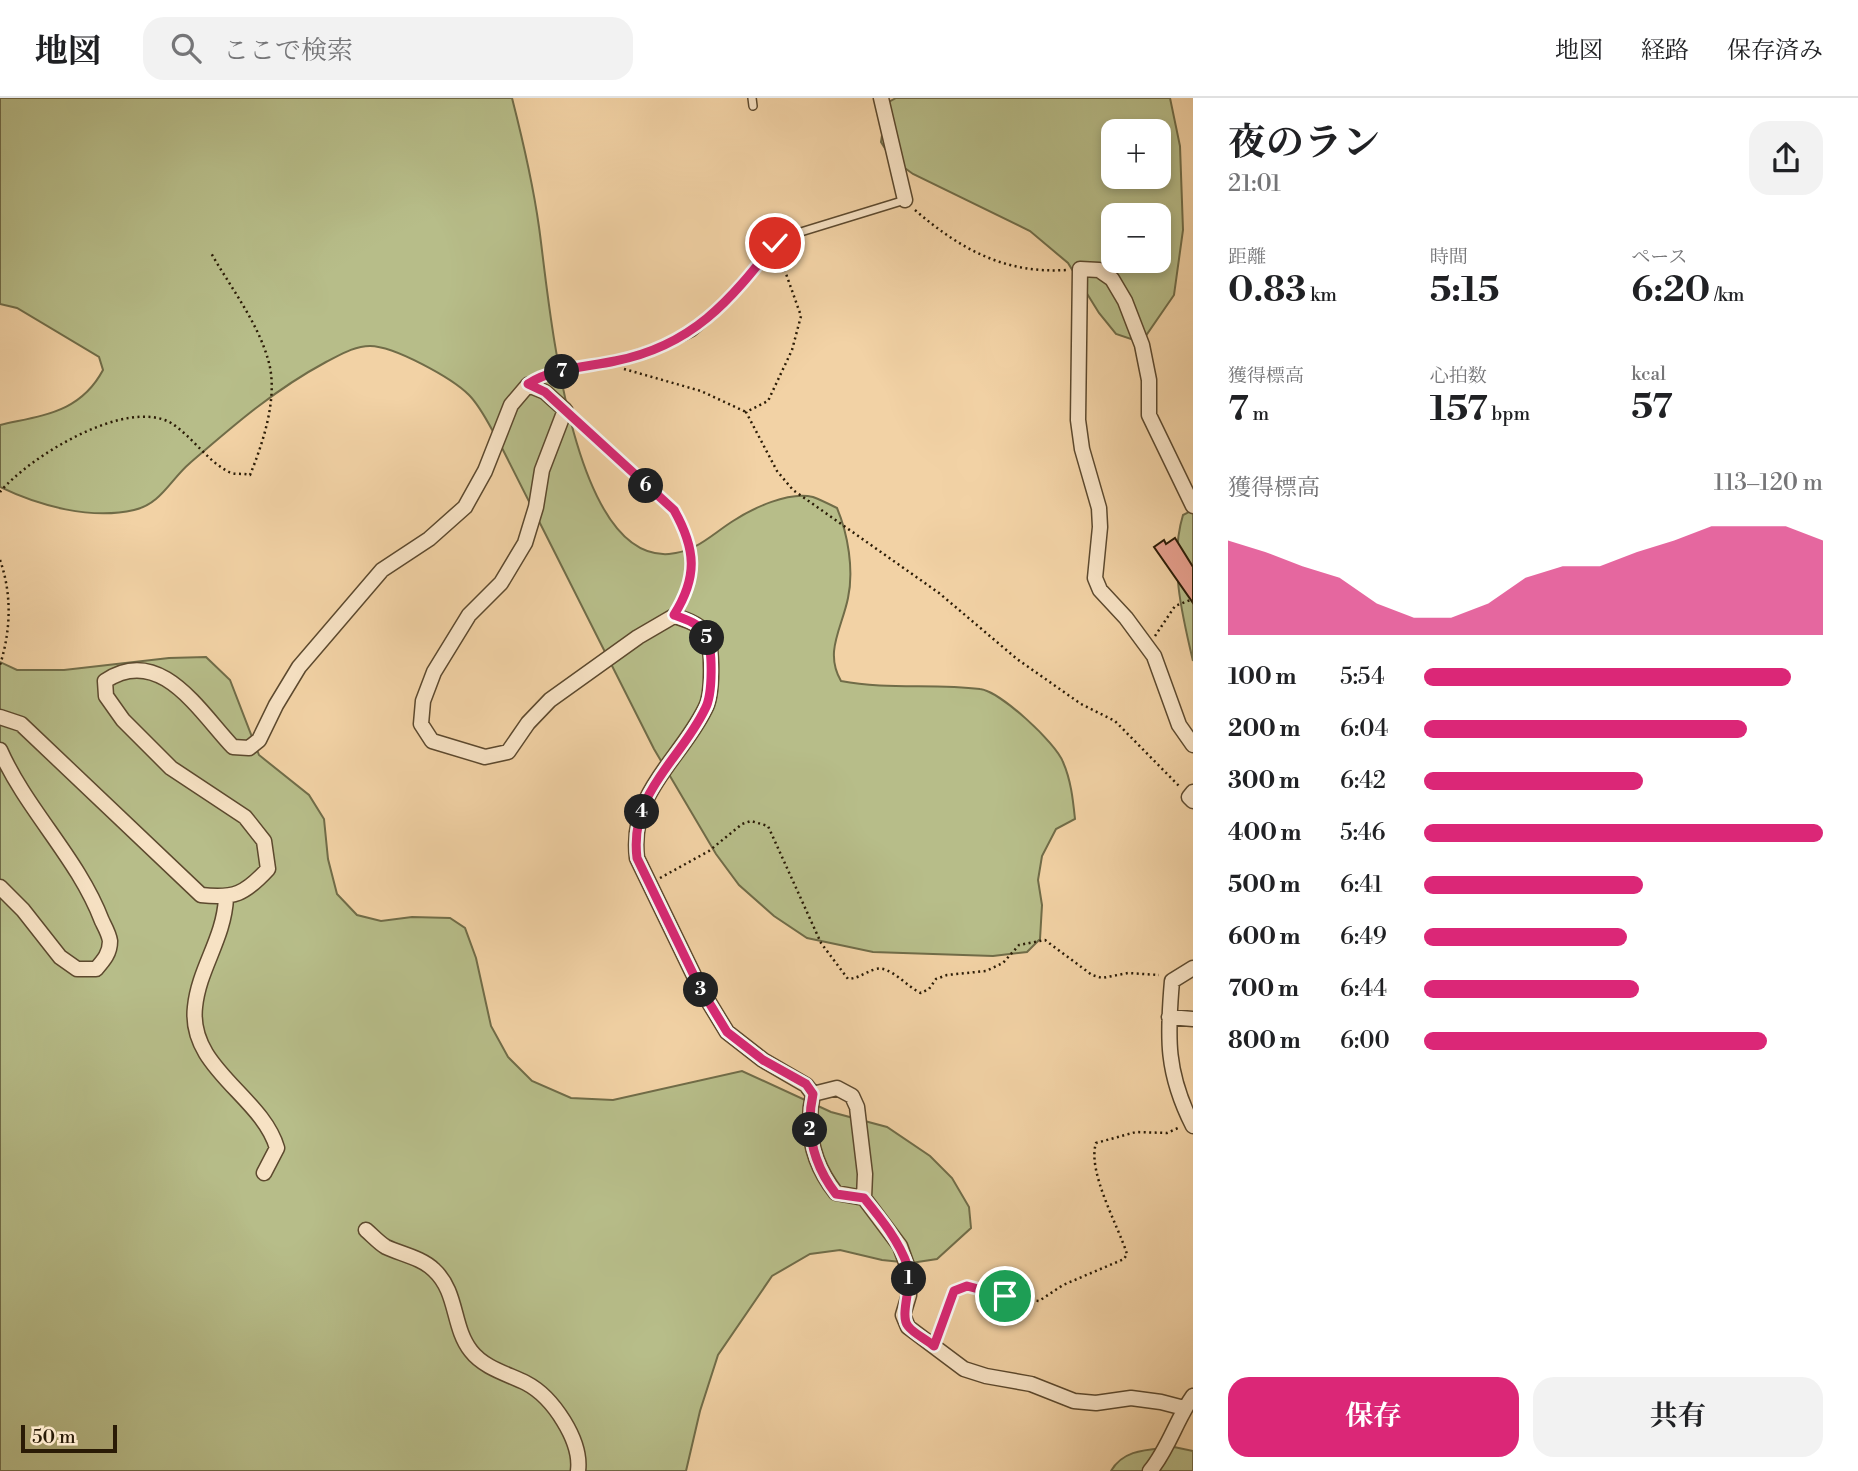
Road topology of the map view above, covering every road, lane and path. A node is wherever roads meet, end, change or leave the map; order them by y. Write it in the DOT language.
graph roads {
  1 [pos="881,98"];
  2 [pos="905,200"];
  3 [pos="775,243"];
  4 [pos="211,253"];
  5 [pos="1080,269"];
  6 [pos="604,363"];
  7 [pos="528,384"];
  8 [pos="565,410"];
  9 [pos="746,412"];
  10 [pos="0,492"];
  11 [pos="1193,506"];
  12 [pos="0,559"];
  13 [pos="1193,599"];
  14 [pos="674,615"];
  15 [pos="1147,647"];
  16 [pos="0,665"];
  17 [pos="0,717"];
  18 [pos="1193,745"];
  19 [pos="0,750"];
  20 [pos="1192,797"];
  21 [pos="650,884"];
  22 [pos="0,887"];
  23 [pos="226,898"];
  24 [pos="1193,968"];
  25 [pos="1172,981"];
  26 [pos="1169,1017"];
  27 [pos="1193,1018"];
  28 [pos="813,1094"];
  29 [pos="1192,1124"];
  30 [pos="264,1173"];
  31 [pos="864,1198"];
  32 [pos="366,1230"];
  33 [pos="934,1346"];
  34 [pos="1193,1396"];
  35 [pos="1184,1409"];
  36 [pos="578,1471"];
  37 [pos="1150,1471"];
  1 -- 2 [label="street"];
  2 -- 3 [label="lane"];
  2 -- 5 [label="path"];
  3 -- 6 [label="lane"];
  3 -- 9 [label="path"];
  4 -- 10 [label="path"];
  5 -- 11 [label="street"];
  5 -- 15 [label="street"];
  6 -- 7 [label="lane"];
  6 -- 9 [label="path"];
  7 -- 8 [label="street"];
  7 -- 23 [label="street"];
  8 -- 14 [label="path"];
  8 -- 14 [label="street"];
  9 -- 20 [label="path"];
  12 -- 16 [label="path"];
  13 -- 15 [label="path"];
  14 -- 21 [label="street"];
  15 -- 18 [label="street"];
  17 -- 23 [label="street"];
  19 -- 22 [label="street"];
  21 -- 25 [label="path"];
  21 -- 28 [label="street"];
  23 -- 30 [label="street"];
  24 -- 25 [label="street"];
  25 -- 26 [label="street"];
  26 -- 27 [label="street"];
  26 -- 29 [label="street"];
  28 -- 31 [label="street"];
  28 -- 31 [label="street"];
  29 -- 33 [label="path"];
  31 -- 33 [label="street"];
  32 -- 36 [label="street"];
  33 -- 35 [label="street"];
  34 -- 35 [label="street"];
  35 -- 37 [label="street"];
}
